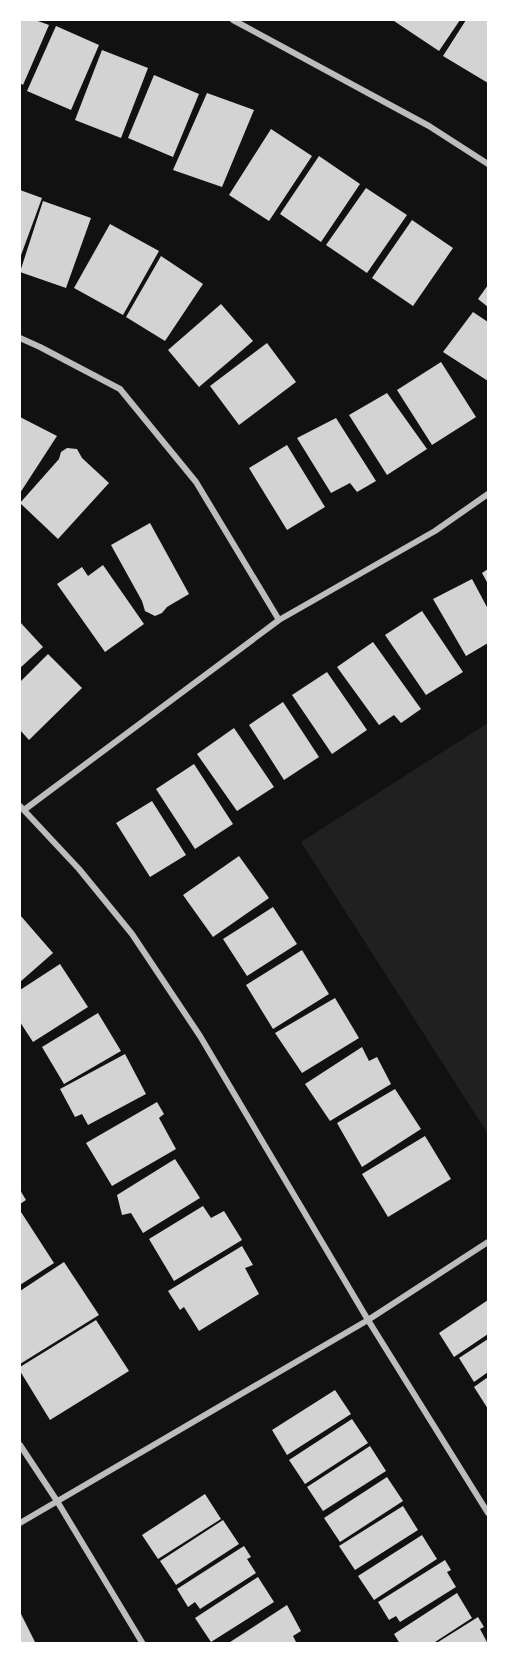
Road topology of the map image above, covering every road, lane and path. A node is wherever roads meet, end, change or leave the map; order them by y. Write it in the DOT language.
graph roads {
  1 [pos="233,20"];
  2 [pos="489,164"];
  3 [pos="20,338"];
  4 [pos="489,494"];
  5 [pos="279,620"];
  6 [pos="22,808"];
  7 [pos="489,1242"];
  8 [pos="368,1320"];
  9 [pos="20,1445"];
  10 [pos="57,1501"];
  11 [pos="489,1513"];
  12 [pos="20,1523"];
  13 [pos="142,1644"];
  1 -- 2 [label="street"];
  3 -- 5 [label="street"];
  4 -- 5 [label="street"];
  5 -- 6 [label="street"];
  6 -- 8 [label="street"];
  7 -- 8 [label="street"];
  8 -- 10 [label="street"];
  8 -- 11 [label="street"];
  9 -- 10 [label="street"];
  10 -- 12 [label="street"];
  10 -- 13 [label="street"];
}
